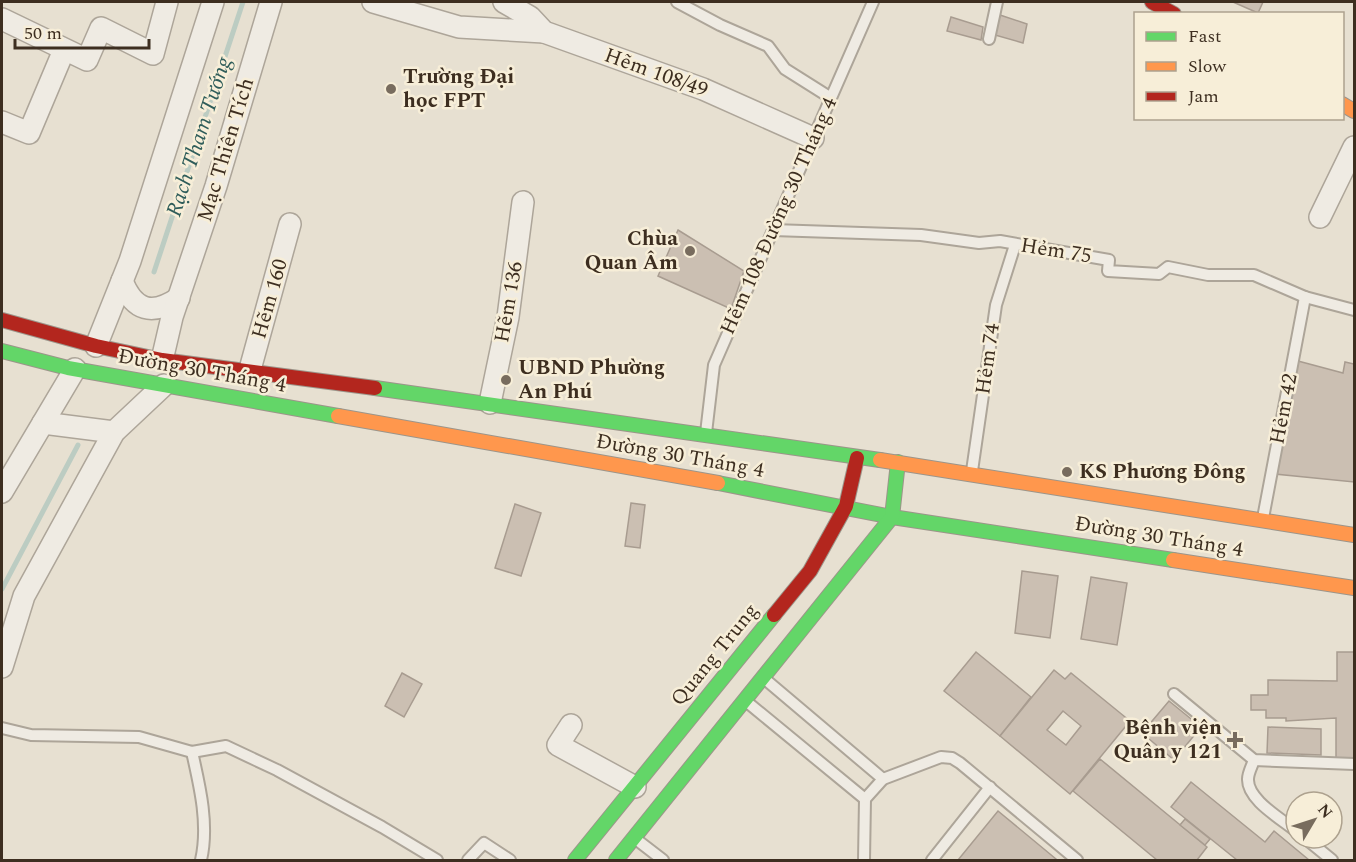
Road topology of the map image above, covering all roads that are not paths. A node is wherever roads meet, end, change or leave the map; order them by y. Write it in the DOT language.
graph roads {
  1 [pos="167,2"];
  2 [pos="213,2"];
  3 [pos="272,2"];
  4 [pos="373,2"];
  5 [pos="504,2"];
  6 [pos="677,2"];
  7 [pos="873,2"];
  8 [pos="996,2"];
  9 [pos="1152,2"];
  10 [pos="1170,12"];
  11 [pos="2,19"];
  12 [pos="544,32"];
  13 [pos="989,39"];
  14 [pos="64,50"];
  15 [pos="831,98"];
  16 [pos="2,122"];
  17 [pos="813,138"];
  18 [pos="1354,147"];
  19 [pos="523,201"];
  20 [pos="1320,217"];
  21 [pos="290,224"];
  22 [pos="773,230"];
  23 [pos="1015,245"];
  24 [pos="122,281"];
  25 [pos="1305,297"];
  26 [pos="179,298"];
  27 [pos="1354,310"];
  28 [pos="2,320"];
  29 [pos="96,346"];
  30 [pos="2,351"];
  31 [pos="162,360"];
  32 [pos="75,369"];
  33 [pos="249,373"];
  34 [pos="164,385"];
  35 [pos="490,403"];
  36 [pos="44,423"];
  37 [pos="114,432"];
  38 [pos="706,436"];
  39 [pos="857,458"];
  40 [pos="898,462"];
  41 [pos="971,475"];
  42 [pos="2,492"];
  43 [pos="846,506"];
  44 [pos="892,517"];
  45 [pos="1263,521"];
  46 [pos="1354,535"];
  47 [pos="1354,588"];
  48 [pos="2,667"];
  49 [pos="763,677"];
  50 [pos="1173,694"];
  51 [pos="745,699"];
  52 [pos="571,725"];
  53 [pos="2,728"];
  54 [pos="192,752"];
  55 [pos="1254,760"];
  56 [pos="1354,764"];
  57 [pos="883,778"];
  58 [pos="990,787"];
  59 [pos="635,788"];
  60 [pos="865,799"];
  61 [pos="1284,821"];
  62 [pos="634,838"];
  63 [pos="1319,850"];
  64 [pos="201,861"];
  65 [pos="436,861"];
  66 [pos="468,861"];
  67 [pos="510,861"];
  68 [pos="575,861"];
  69 [pos="616,861"];
  70 [pos="663,861"];
  71 [pos="864,861"];
  72 [pos="932,861"];
  73 [pos="1077,861"];
  74 [pos="1332,861"];
  1 -- 14 [label="street"];
  2 -- 24 [label="street"];
  3 -- 26 [label="street, Mạc Thiên Tích"];
  4 -- 12 [label="street"];
  5 -- 12 [label="street, Hẽm 108/49"];
  6 -- 15 [label="lane"];
  7 -- 15 [label="lane, Hẽm 108 Đường 30 Tháng 4"];
  8 -- 13 [label="lane"];
  9 -- 10 [label="main road"];
  11 -- 14 [label="street"];
  12 -- 17 [label="street, Hẽm 108/49"];
  14 -- 16 [label="street"];
  15 -- 17 [label="lane, Hẽm 108 Đường 30 Tháng 4"];
  17 -- 22 [label="lane, Hẽm 108 Đường 30 Tháng 4"];
  18 -- 20 [label="street"];
  19 -- 35 [label="street, Hẽm 136"];
  21 -- 33 [label="street, Hẽm 160"];
  22 -- 23 [label="lane, Hẻm 75"];
  22 -- 38 [label="lane, Hẽm 108 Đường 30 Tháng 4"];
  23 -- 25 [label="lane, Hẻm 75"];
  23 -- 41 [label="lane, Hẻm 74"];
  24 -- 26 [label="street"];
  24 -- 29 [label="street"];
  25 -- 27 [label="lane, Hẻm 75"];
  25 -- 45 [label="lane, Hẻm 42"];
  26 -- 31 [label="street, Mạc Thiên Tích"];
  28 -- 29 [label="main road, Đường 30 Tháng 4"];
  29 -- 31 [label="main road, Đường 30 Tháng 4"];
  30 -- 32 [label="main road, Đường 30 Tháng 4"];
  31 -- 33 [label="main road, Đường 30 Tháng 4"];
  32 -- 34 [label="main road, Đường 30 Tháng 4"];
  32 -- 36 [label="street"];
  33 -- 35 [label="main road, Đường 30 Tháng 4"];
  34 -- 37 [label="street"];
  34 -- 43 [label="main road, Đường 30 Tháng 4"];
  35 -- 38 [label="main road, Đường 30 Tháng 4"];
  36 -- 37 [label="street"];
  36 -- 42 [label="street"];
  37 -- 48 [label="street"];
  38 -- 39 [label="main road, Đường 30 Tháng 4"];
  39 -- 40 [label="main road, Đường 30 Tháng 4"];
  39 -- 43 [label="main road, Quang Trung"];
  40 -- 41 [label="main road, Đường 30 Tháng 4"];
  40 -- 44 [label="main road"];
  41 -- 45 [label="main road, Đường 30 Tháng 4"];
  43 -- 44 [label="main road, Đường 30 Tháng 4"];
  43 -- 59 [label="main road, Quang Trung"];
  44 -- 47 [label="main road, Đường 30 Tháng 4"];
  44 -- 49 [label="main road"];
  45 -- 46 [label="main road, Đường 30 Tháng 4"];
  49 -- 51 [label="main road"];
  49 -- 57 [label="lane"];
  50 -- 55 [label="lane"];
  51 -- 60 [label="lane"];
  51 -- 62 [label="main road"];
  52 -- 59 [label="street"];
  53 -- 54 [label="lane"];
  54 -- 64 [label="lane"];
  54 -- 65 [label="lane"];
  55 -- 56 [label="lane"];
  55 -- 61 [label="lane"];
  57 -- 58 [label="lane"];
  57 -- 60 [label="lane"];
  58 -- 72 [label="lane"];
  58 -- 73 [label="lane"];
  59 -- 68 [label="main road, Quang Trung"];
  60 -- 71 [label="lane"];
  62 -- 69 [label="main road"];
  62 -- 70 [label="lane"];
  63 -- 74 [label="lane"];
  66 -- 67 [label="lane"];
}
